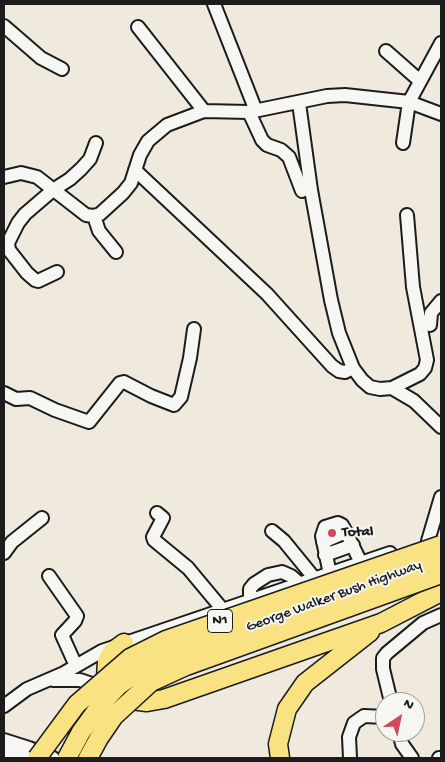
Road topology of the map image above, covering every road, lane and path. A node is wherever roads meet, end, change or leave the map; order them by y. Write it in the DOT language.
graph roads {
  1 [pos="214,4"];
  2 [pos="4,26"];
  3 [pos="138,27"];
  4 [pos="441,43"];
  5 [pos="386,51"];
  6 [pos="62,70"];
  7 [pos="420,81"];
  8 [pos="299,102"];
  9 [pos="408,102"];
  10 [pos="204,111"];
  11 [pos="252,112"];
  12 [pos="441,114"];
  13 [pos="96,143"];
  14 [pos="403,143"];
  15 [pos="135,170"];
  16 [pos="4,177"];
  17 [pos="53,190"];
  18 [pos="302,191"];
  19 [pos="407,215"];
  20 [pos="94,216"];
  21 [pos="116,252"];
  22 [pos="57,272"];
  23 [pos="441,301"];
  24 [pos="431,324"];
  25 [pos="194,329"];
  26 [pos="354,368"];
  27 [pos="392,388"];
  28 [pos="4,393"];
  29 [pos="441,427"];
  30 [pos="441,496"];
  31 [pos="157,513"];
  32 [pos="42,518"];
  33 [pos="272,530"];
  34 [pos="441,536"];
  35 [pos="435,543"];
  36 [pos="352,545"];
  37 [pos="4,553"];
  38 [pos="325,555"];
  39 [pos="441,559"];
  40 [pos="361,563"];
  41 [pos="330,574"];
  42 [pos="441,574"];
  43 [pos="49,576"];
  44 [pos="315,579"];
  45 [pos="300,584"];
  46 [pos="441,592"];
  47 [pos="250,601"];
  48 [pos="223,610"];
  49 [pos="441,615"];
  50 [pos="381,623"];
  51 [pos="124,643"];
  52 [pos="76,666"];
  53 [pos="48,680"];
  54 [pos="109,690"];
  55 [pos="389,692"];
  56 [pos="4,706"];
  57 [pos="375,717"];
  58 [pos="7,739"];
  59 [pos="402,742"];
  60 [pos="4,752"];
  61 [pos="28,758"];
  62 [pos="37,758"];
  63 [pos="53,758"];
  64 [pos="67,758"];
  65 [pos="88,758"];
  66 [pos="280,758"];
  67 [pos="350,758"];
  68 [pos="412,758"];
  1 -- 11 [label="street"];
  2 -- 6 [label="street"];
  3 -- 10 [label="street"];
  4 -- 7 [label="street"];
  5 -- 7 [label="street"];
  7 -- 9 [label="street"];
  8 -- 9 [label="street"];
  8 -- 11 [label="street"];
  8 -- 26 [label="street"];
  9 -- 12 [label="street"];
  9 -- 14 [label="street"];
  10 -- 11 [label="street"];
  10 -- 15 [label="street"];
  11 -- 18 [label="street"];
  13 -- 17 [label="street"];
  15 -- 20 [label="street"];
  15 -- 26 [label="street"];
  16 -- 17 [label="street"];
  17 -- 20 [label="street"];
  17 -- 22 [label="street"];
  19 -- 24 [label="street"];
  20 -- 21 [label="street"];
  23 -- 24 [label="street"];
  24 -- 27 [label="street"];
  25 -- 28 [label="street"];
  26 -- 27 [label="street"];
  27 -- 29 [label="street"];
  30 -- 35 [label="street"];
  31 -- 48 [label="street"];
  32 -- 37 [label="street"];
  33 -- 44 [label="street"];
  34 -- 35 [label="street, George Walker Bush Highway"];
  35 -- 40 [label="street, George Walker Bush Highway"];
  35 -- 62 [label="highway, N1, bridge"];
  36 -- 38 [label="street"];
  36 -- 38 [label="street"];
  36 -- 40 [label="street"];
  38 -- 41 [label="street"];
  39 -- 64 [label="highway, George Walker Bush Highway / N1, bridge"];
  40 -- 41 [label="street, George Walker Bush Highway"];
  41 -- 44 [label="street, George Walker Bush Highway"];
  42 -- 65 [label="highway, George Walker Bush Highway / N1, bridge"];
  43 -- 52 [label="street"];
  44 -- 45 [label="street, George Walker Bush Highway"];
  45 -- 47 [label="street, George Walker Bush Highway"];
  45 -- 47 [label="street"];
  46 -- 50 [label="highway"];
  47 -- 48 [label="street, George Walker Bush Highway"];
  48 -- 51 [label="street, George Walker Bush Highway"];
  49 -- 55 [label="street"];
  50 -- 54 [label="highway"];
  50 -- 66 [label="highway"];
  51 -- 52 [label="street, George Walker Bush Highway"];
  51 -- 54 [label="highway"];
  52 -- 53 [label="street, George Walker Bush Highway"];
  53 -- 54 [label="street"];
  53 -- 56 [label="street, George Walker Bush Highway"];
  57 -- 67 [label="street"];
  58 -- 63 [label="street"];
  59 -- 68 [label="street"];
  60 -- 61 [label="street"];
}
